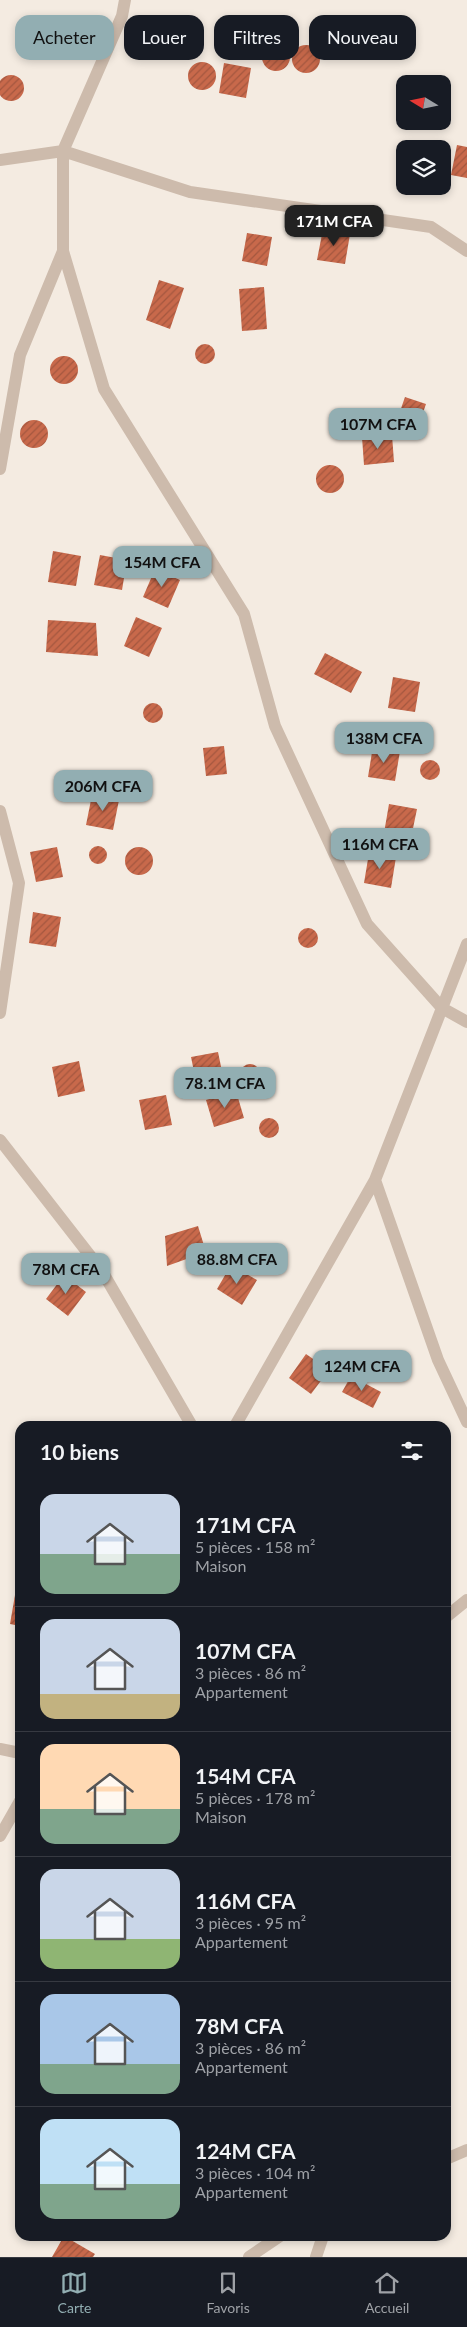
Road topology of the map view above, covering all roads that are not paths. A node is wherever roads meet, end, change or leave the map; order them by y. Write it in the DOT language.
graph roads {
  1 [pos="125,0"];
  2 [pos="63,151"];
  3 [pos="0,160"];
  4 [pos="63,251"];
  5 [pos="467,251"];
  6 [pos="0,470"];
  7 [pos="0,811"];
  8 [pos="467,944"];
  9 [pos="442,1008"];
  10 [pos="0,1013"];
  11 [pos="467,1022"];
  12 [pos="0,1140"];
  13 [pos="375,1180"];
  14 [pos="189,1421"];
  15 [pos="237,1421"];
  16 [pos="467,1422"];
  17 [pos="467,1600"];
  18 [pos="451,1613"];
  19 [pos="0,1749"];
  20 [pos="15,1752"];
  21 [pos="15,1810"];
  22 [pos="0,1836"];
  23 [pos="467,2150"];
  24 [pos="451,2157"];
  25 [pos="451,2159"];
  26 [pos="467,2160"];
  27 [pos="273,2241"];
  28 [pos="321,2241"];
  29 [pos="250,2257"];
  30 [pos="316,2257"];
  1 -- 2 [label="street"];
  2 -- 3 [label="street"];
  2 -- 4 [label="street"];
  2 -- 5 [label="street"];
  4 -- 6 [label="street"];
  4 -- 9 [label="street"];
  7 -- 10 [label="street"];
  8 -- 9 [label="street"];
  9 -- 11 [label="street"];
  9 -- 13 [label="street"];
  12 -- 14 [label="street"];
  13 -- 15 [label="street"];
  13 -- 16 [label="street"];
  17 -- 18 [label="street"];
  19 -- 20 [label="street"];
  21 -- 22 [label="street"];
  23 -- 24 [label="street"];
  25 -- 26 [label="street"];
  27 -- 29 [label="street"];
  28 -- 30 [label="street"];
}
